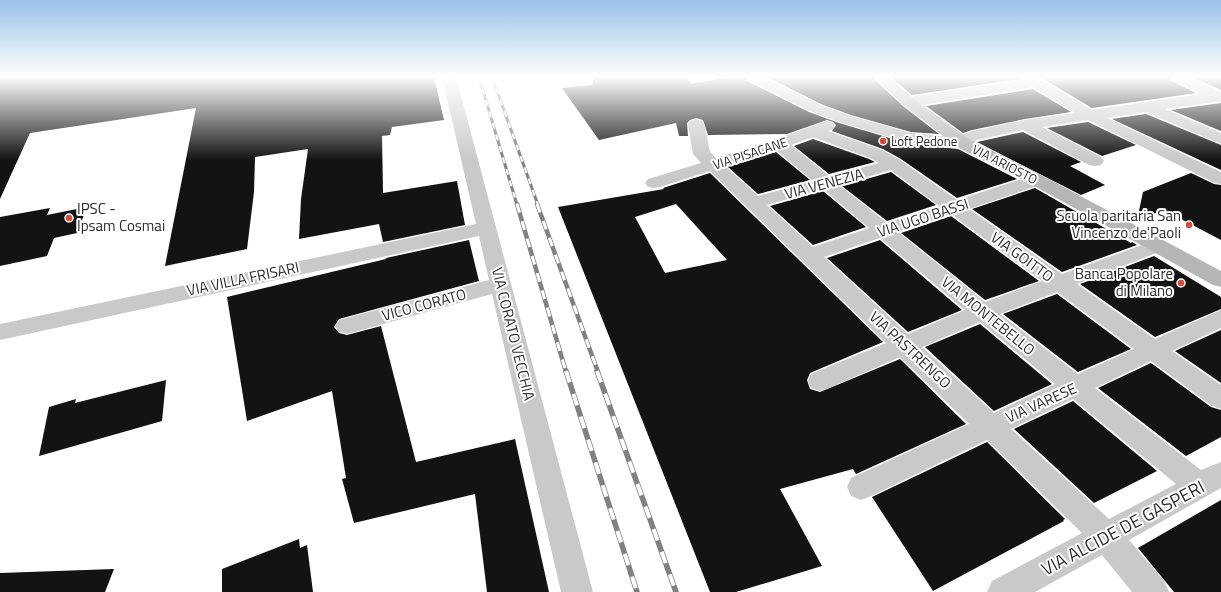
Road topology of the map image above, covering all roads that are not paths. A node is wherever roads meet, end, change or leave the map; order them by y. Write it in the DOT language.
graph roads {
  1 [pos="456,105"];
  2 [pos="808,105"];
  3 [pos="912,105"];
  4 [pos="1072,105"];
  5 [pos="1166,105"];
  6 [pos="1202,105"];
  7 [pos="1148,107"];
  8 [pos="1221,112"];
  9 [pos="1089,115"];
  10 [pos="845,118"];
  11 [pos="696,124"];
  12 [pos="1025,125"];
  13 [pos="814,132"];
  14 [pos="1221,140"];
  15 [pos="963,143"];
  16 [pos="779,144"];
  17 [pos="1095,161"];
  18 [pos="894,164"];
  19 [pos="714,165"];
  20 [pos="1221,178"];
  21 [pos="1037,180"];
  22 [pos="654,183"];
  23 [pos="827,183"];
  24 [pos="753,203"];
  25 [pos="954,208"];
  26 [pos="487,228"];
  27 [pos="884,230"];
  28 [pos="1157,246"];
  29 [pos="808,255"];
  30 [pos="1221,280"];
  31 [pos="1057,282"];
  32 [pos="501,284"];
  33 [pos="982,312"];
  34 [pos="1221,318"];
  35 [pos="347,326"];
  36 [pos="0,332"];
  37 [pos="905,345"];
  38 [pos="1152,350"];
  39 [pos="820,381"];
  40 [pos="1076,388"];
  41 [pos="1221,399"];
  42 [pos="990,426"];
  43 [pos="1211,480"];
  44 [pos="861,487"];
  45 [pos="1106,537"];
  46 [pos="577,592"];
  47 [pos="1003,592"];
  48 [pos="1152,592"];
  1 -- 26 [label="street, VIA CORATO VECCHIA"];
  2 -- 10 [label="street, VIA ARIOSTO"];
  3 -- 15 [label="street"];
  4 -- 9 [label="street"];
  5 -- 7 [label="street"];
  6 -- 8 [label="street"];
  7 -- 9 [label="street"];
  7 -- 14 [label="street"];
  9 -- 12 [label="street"];
  9 -- 20 [label="street"];
  10 -- 13 [label="street, VIA PISACANE"];
  10 -- 15 [label="street, VIA ARIOSTO"];
  11 -- 19 [label="street, VIA PASTRENGO"];
  12 -- 15 [label="street"];
  12 -- 17 [label="street"];
  13 -- 16 [label="street, VIA PISACANE"];
  13 -- 18 [label="street, VIA GOITTO"];
  15 -- 21 [label="street, VIA ARIOSTO"];
  16 -- 19 [label="street, VIA PISACANE"];
  16 -- 23 [label="street, VIA MONTEBELLO"];
  18 -- 23 [label="street, VIA VENEZIA"];
  18 -- 25 [label="street, VIA GOITTO"];
  19 -- 22 [label="street, VIA PISACANE"];
  19 -- 24 [label="street, VIA PASTRENGO"];
  21 -- 25 [label="street, VIA UGO BASSI"];
  21 -- 28 [label="street, VIA ARIOSTO"];
  23 -- 24 [label="street, VIA VENEZIA"];
  23 -- 27 [label="street, VIA MONTEBELLO"];
  24 -- 29 [label="street, VIA PASTRENGO"];
  25 -- 27 [label="street, VIA UGO BASSI"];
  25 -- 31 [label="street, VIA GOITTO"];
  26 -- 32 [label="street, VIA CORATO VECCHIA"];
  26 -- 36 [label="street, VIA VILLA FRISARI"];
  27 -- 29 [label="street, VIA UGO BASSI"];
  27 -- 33 [label="street, VIA MONTEBELLO"];
  28 -- 30 [label="street, VIA ARIOSTO"];
  28 -- 31 [label="street"];
  29 -- 37 [label="street, VIA PASTRENGO"];
  31 -- 33 [label="street"];
  31 -- 38 [label="street, VIA GOITTO"];
  32 -- 35 [label="street, VICO CORATO"];
  32 -- 46 [label="street, VIA CORATO VECCHIA"];
  33 -- 37 [label="street"];
  33 -- 40 [label="street, VIA MONTEBELLO"];
  34 -- 38 [label="street, VIA VARESE"];
  37 -- 39 [label="street"];
  37 -- 42 [label="street, VIA PASTRENGO"];
  38 -- 40 [label="street, VIA VARESE"];
  38 -- 41 [label="street, VIA GOITTO"];
  40 -- 42 [label="street, VIA VARESE"];
  40 -- 43 [label="street, VIA MONTEBELLO"];
  42 -- 44 [label="street, VIA VARESE"];
  42 -- 45 [label="street, VIA PASTRENGO"];
  43 -- 45 [label="street, VIA ALCIDE DE GASPERI"];
  45 -- 47 [label="street, VIA ALCIDE DE GASPERI"];
  45 -- 48 [label="street, VIA PASTRENGO"];
}
